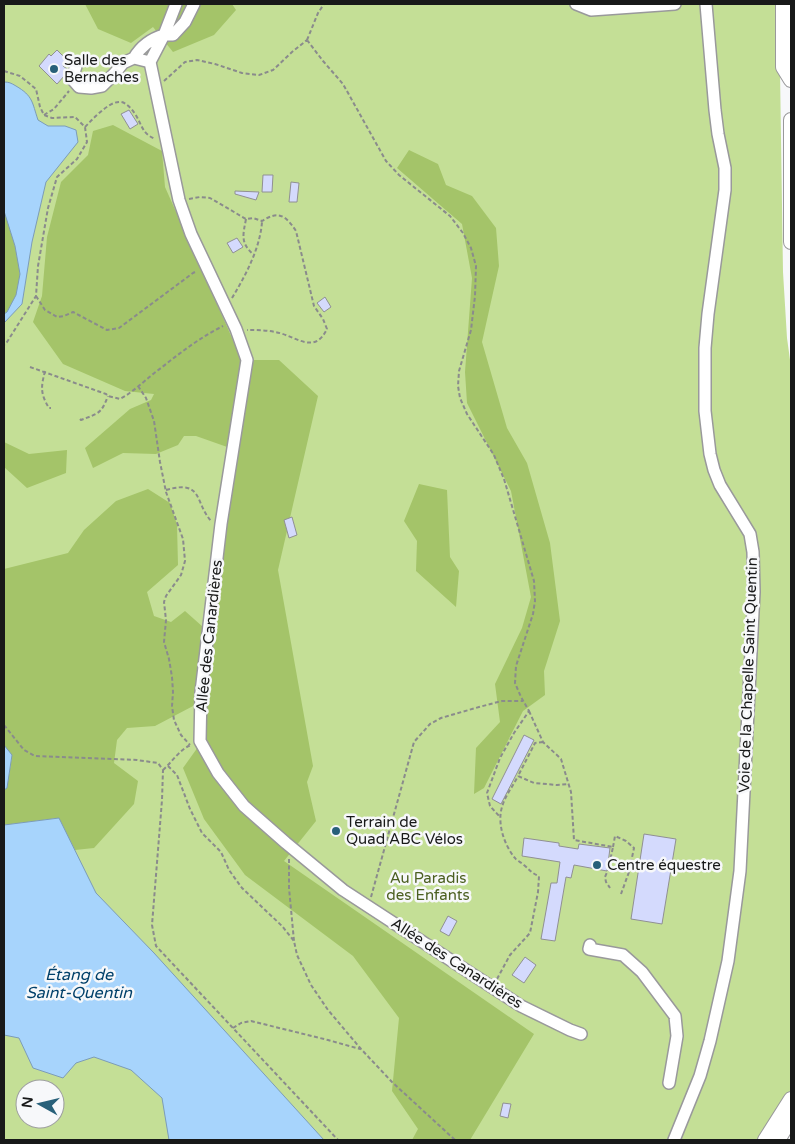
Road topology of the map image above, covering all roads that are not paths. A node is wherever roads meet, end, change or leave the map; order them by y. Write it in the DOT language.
graph roads {
  1 [pos="176,4"];
  2 [pos="194,4"];
  3 [pos="576,4"];
  4 [pos="675,4"];
  5 [pos="706,4"];
  6 [pos="783,4"];
  7 [pos="164,36"];
  8 [pos="134,58"];
  9 [pos="150,62"];
  10 [pos="77,63"];
  11 [pos="791,80"];
  12 [pos="791,120"];
  13 [pos="791,242"];
  14 [pos="590,945"];
  15 [pos="581,1034"];
  16 [pos="669,1083"];
  17 [pos="791,1099"];
  18 [pos="791,1119"];
  19 [pos="791,1136"];
  20 [pos="674,1140"];
  21 [pos="765,1140"];
  22 [pos="778,1140"];
  23 [pos="788,1140"];
  1 -- 7 [label="street"];
  2 -- 7 [label="street"];
  3 -- 4 [label="street"];
  5 -- 20 [label="street, Voie de la Chapelle Saint Quentin"];
  6 -- 11 [label="main road"];
  7 -- 8 [label="street"];
  7 -- 9 [label="street"];
  8 -- 9 [label="street"];
  8 -- 10 [label="street"];
  9 -- 15 [label="street, Allée des Canardières"];
  12 -- 13 [label="main road"];
  14 -- 16 [label="street"];
  17 -- 21 [label="main road"];
  18 -- 22 [label="main road"];
  19 -- 23 [label="main road"];
}
